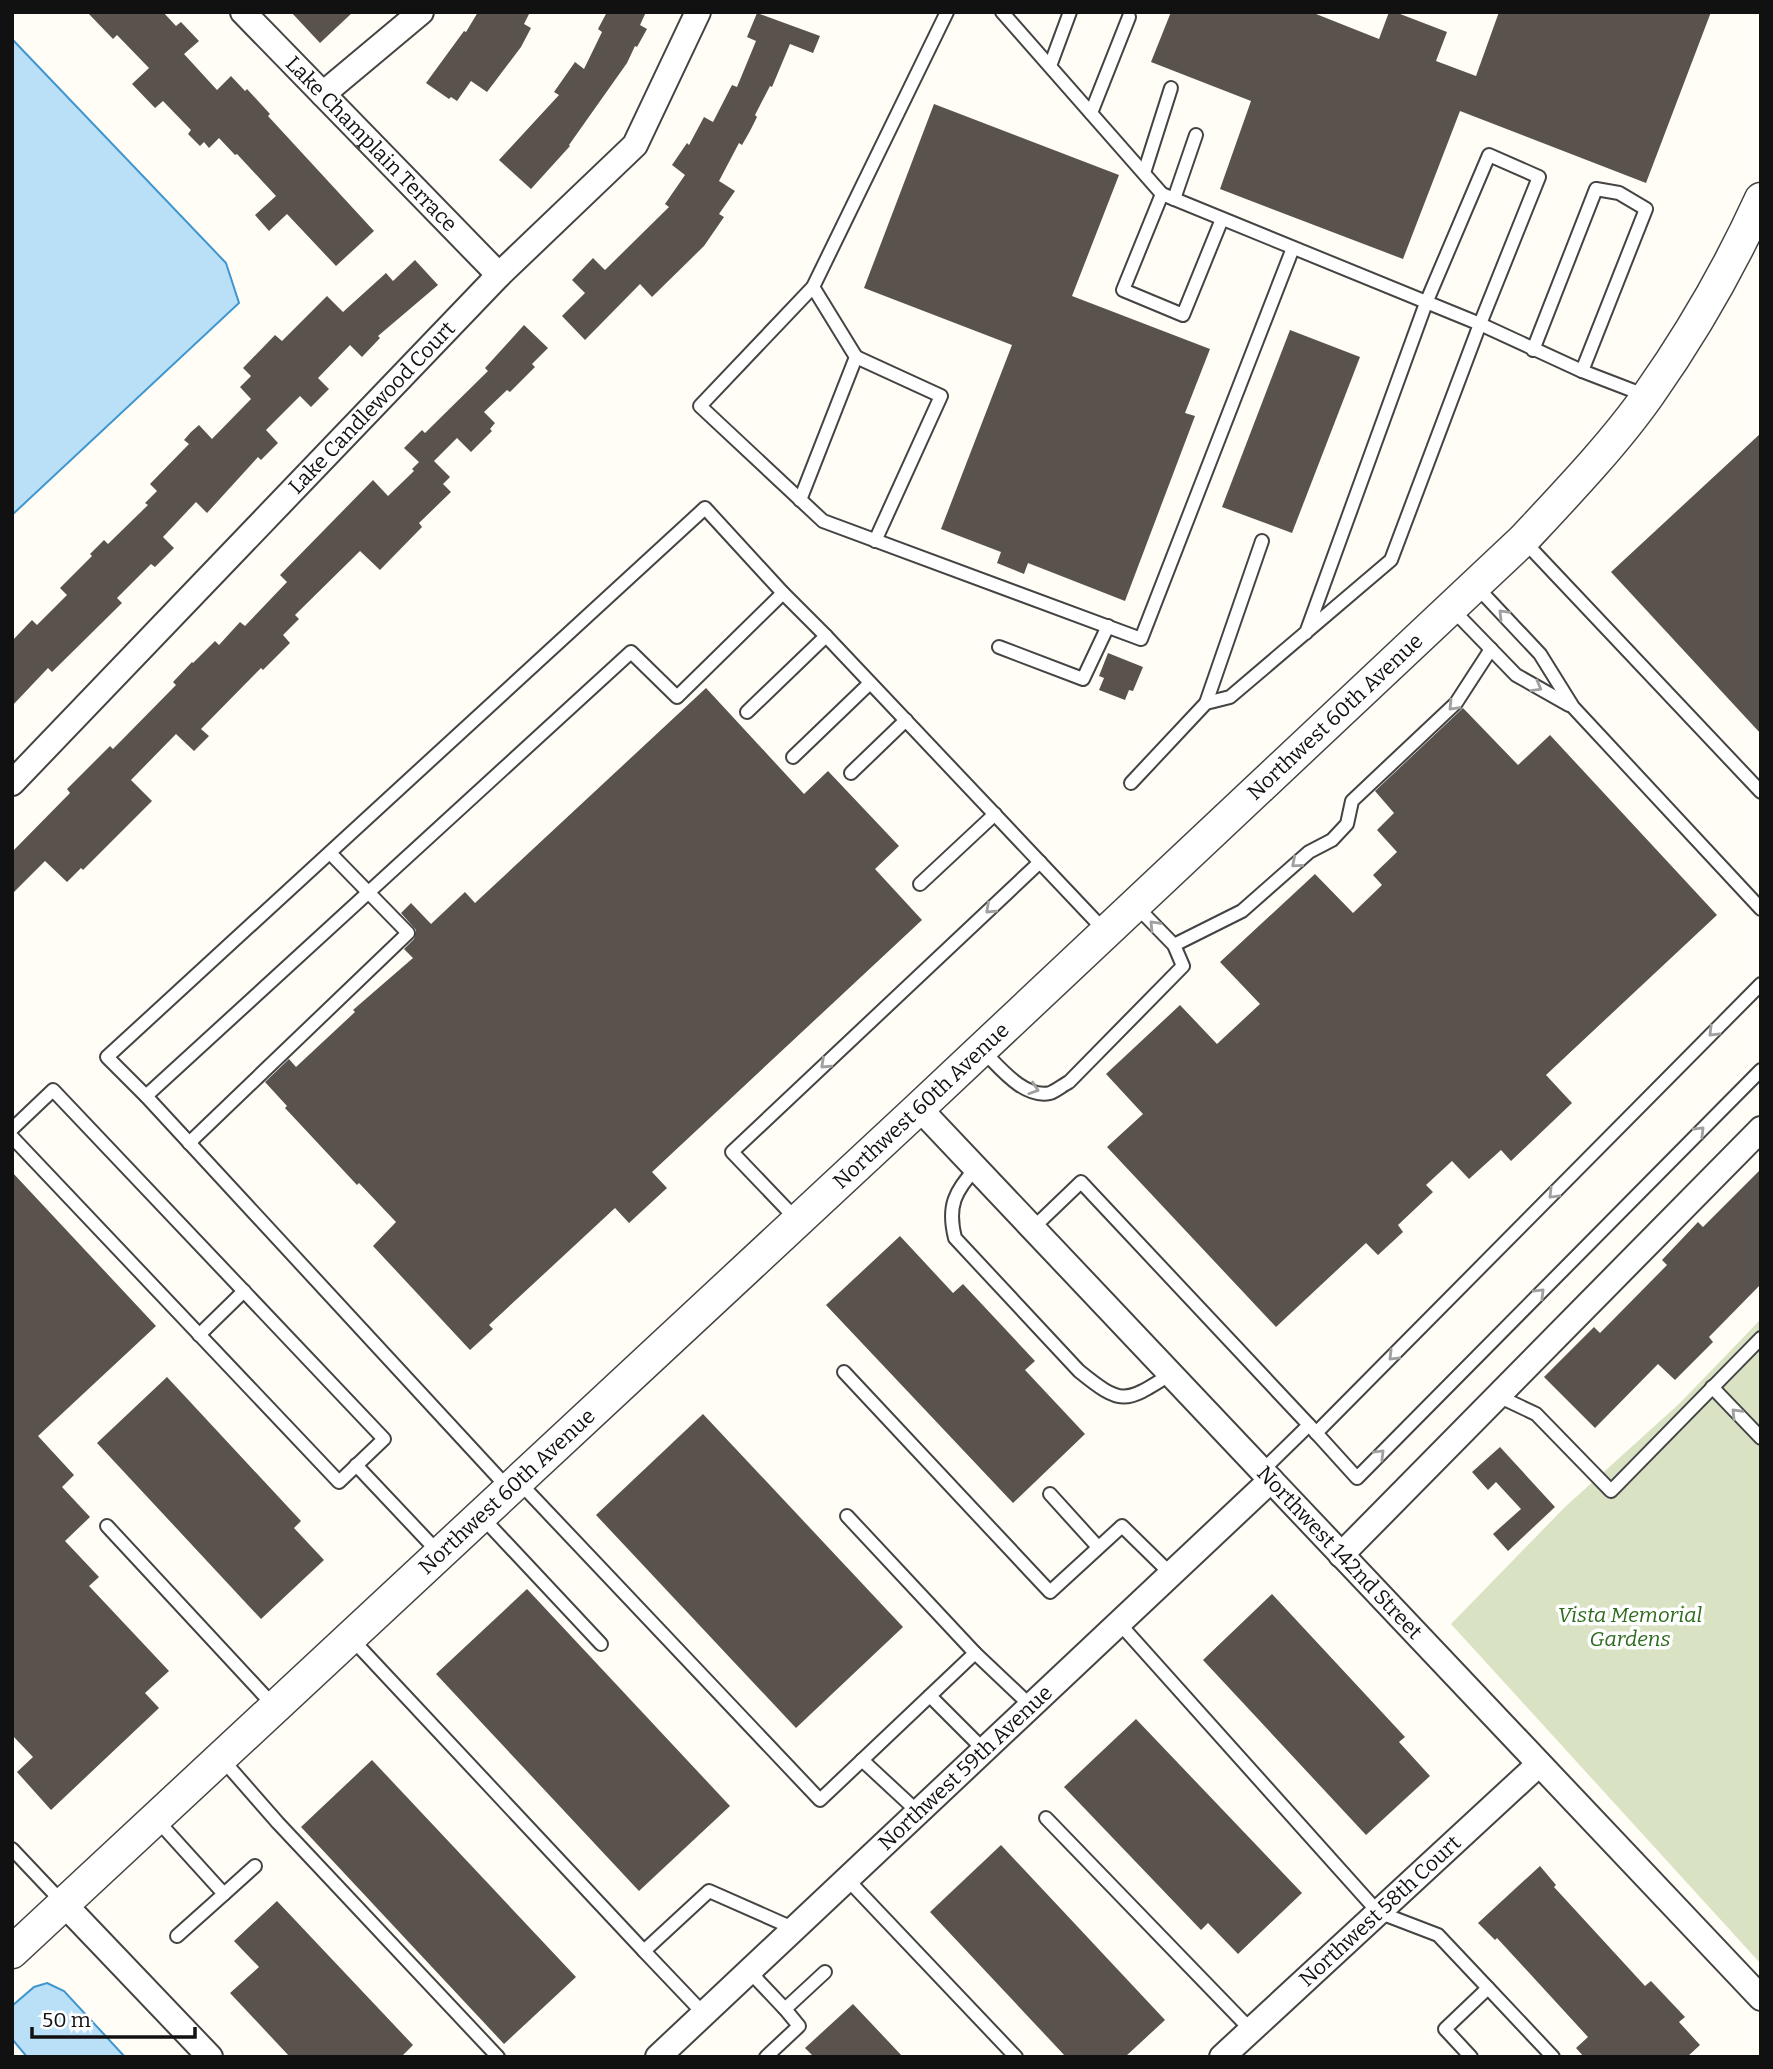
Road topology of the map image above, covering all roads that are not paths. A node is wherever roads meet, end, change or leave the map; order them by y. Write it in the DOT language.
graph roads {
  1 [pos="243,12"];
  2 [pos="421,12"];
  3 [pos="698,12"];
  4 [pos="947,12"];
  5 [pos="1070,12"];
  6 [pos="1009,15"];
  7 [pos="1129,17"];
  8 [pos="1050,66"];
  9 [pos="1171,88"];
  10 [pos="323,94"];
  11 [pos="1091,114"];
  12 [pos="1196,135"];
  13 [pos="1144,173"];
  14 [pos="1168,196"];
  15 [pos="1761,199"];
  16 [pos="1222,219"];
  17 [pos="1293,248"];
  18 [pos="499,275"];
  19 [pos="813,287"];
  20 [pos="1426,303"];
  21 [pos="1480,324"];
  22 [pos="1534,350"];
  23 [pos="856,358"];
  24 [pos="1582,370"];
  25 [pos="1648,396"];
  26 [pos="800,500"];
  27 [pos="1523,540"];
  28 [pos="876,541"];
  29 [pos="1262,541"];
  30 [pos="1475,585"];
  31 [pos="783,593"];
  32 [pos="1451,609"];
  33 [pos="1108,626"];
  34 [pos="1306,633"];
  35 [pos="826,636"];
  36 [pos="999,647"];
  37 [pos="1491,649"];
  38 [pos="870,683"];
  39 [pos="1206,703"];
  40 [pos="1573,707"];
  41 [pos="747,712"];
  42 [pos="906,720"];
  43 [pos="793,757"];
  44 [pos="850,773"];
  45 [pos="12,783"];
  46 [pos="1131,783"];
  47 [pos="1761,792"];
  48 [pos="995,814"];
  49 [pos="330,853"];
  50 [pos="1040,862"];
  51 [pos="920,884"];
  52 [pos="368,892"];
  53 [pos="1134,904"];
  54 [pos="1761,909"];
  55 [pos="1106,931"];
  56 [pos="1174,945"];
  57 [pos="1761,984"];
  58 [pos="981,1049"];
  59 [pos="1761,1070"];
  60 [pos="146,1096"];
  61 [pos="919,1108"];
  62 [pos="12,1129"];
  63 [pos="1761,1129"];
  64 [pos="12,1137"];
  65 [pos="189,1143"];
  66 [pos="976,1168"];
  67 [pos="798,1221"];
  68 [pos="1033,1228"];
  69 [pos="244,1291"];
  70 [pos="199,1335"];
  71 [pos="1761,1338"];
  72 [pos="844,1372"];
  73 [pos="1171,1374"];
  74 [pos="1712,1388"];
  75 [pos="1498,1396"];
  76 [pos="1312,1429"];
  77 [pos="1761,1438"];
  78 [pos="356,1465"];
  79 [pos="1267,1476"];
  80 [pos="514,1485"];
  81 [pos="1050,1494"];
  82 [pos="481,1516"];
  83 [pos="848,1516"];
  84 [pos="107,1526"];
  85 [pos="1098,1547"];
  86 [pos="440,1554"];
  87 [pos="1341,1555"];
  88 [pos="1171,1574"];
  89 [pos="1119,1623"];
  90 [pos="351,1638"];
  91 [pos="601,1644"];
  92 [pos="975,1653"];
  93 [pos="930,1696"];
  94 [pos="1031,1706"];
  95 [pos="276,1707"];
  96 [pos="984,1750"];
  97 [pos="221,1758"];
  98 [pos="862,1760"];
  99 [pos="1539,1763"];
  100 [pos="918,1812"];
  101 [pos="156,1818"];
  102 [pos="1046,1818"];
  103 [pos="12,1849"];
  104 [pos="255,1866"];
  105 [pos="847,1879"];
  106 [pos="224,1894"];
  107 [pos="64,1904"];
  108 [pos="1378,1912"];
  109 [pos="795,1928"];
  110 [pos="177,1936"];
  111 [pos="643,1951"];
  112 [pos="12,1952"];
  113 [pos="749,1971"];
  114 [pos="825,1972"];
  115 [pos="1488,1988"];
  116 [pos="1761,1998"];
  117 [pos="785,2009"];
  118 [pos="704,2014"];
  119 [pos="1251,2030"];
  120 [pos="669,2050"];
  121 [pos="771,2055"];
  122 [pos="210,2057"];
  123 [pos="498,2057"];
  124 [pos="1016,2057"];
  125 [pos="1222,2057"];
  126 [pos="1471,2057"];
  127 [pos="1553,2057"];
  1 -- 10 [label="street, Lake Champlain Terrace"];
  2 -- 10 [label="street"];
  3 -- 18 [label="street, Lake Candlewood Court"];
  4 -- 19 [label="lane"];
  5 -- 8 [label="lane"];
  6 -- 8 [label="lane"];
  7 -- 11 [label="lane"];
  8 -- 11 [label="lane"];
  9 -- 13 [label="lane"];
  10 -- 18 [label="street, Lake Champlain Terrace"];
  11 -- 13 [label="lane"];
  12 -- 14 [label="lane"];
  13 -- 14 [label="lane"];
  14 -- 16 [label="lane"];
  14 -- 16 [label="lane"];
  15 -- 25 [label="street, Northwest 60th Avenue"];
  16 -- 17 [label="lane"];
  17 -- 20 [label="lane"];
  17 -- 33 [label="lane"];
  18 -- 45 [label="street, Lake Candlewood Court"];
  19 -- 23 [label="lane"];
  19 -- 26 [label="lane"];
  20 -- 21 [label="lane"];
  20 -- 21 [label="lane"];
  20 -- 34 [label="lane"];
  21 -- 22 [label="lane"];
  21 -- 34 [label="lane"];
  22 -- 24 [label="lane"];
  22 -- 24 [label="lane"];
  23 -- 26 [label="lane"];
  23 -- 28 [label="lane"];
  24 -- 25 [label="lane"];
  25 -- 27 [label="street, Northwest 60th Avenue"];
  26 -- 28 [label="lane"];
  27 -- 30 [label="street, Northwest 60th Avenue"];
  27 -- 47 [label="lane"];
  28 -- 33 [label="lane"];
  29 -- 39 [label="lane"];
  30 -- 32 [label="street, Northwest 60th Avenue"];
  40 -- 30 [label="lane, one-way"];
  31 -- 35 [label="lane"];
  31 -- 49 [label="lane"];
  31 -- 52 [label="lane"];
  32 -- 37 [label="lane"];
  32 -- 53 [label="street, Northwest 60th Avenue"];
  33 -- 36 [label="lane"];
  34 -- 39 [label="lane"];
  35 -- 38 [label="lane"];
  35 -- 41 [label="lane"];
  37 -- 40 [label="lane, one-way"];
  37 -- 56 [label="lane, one-way"];
  38 -- 42 [label="lane"];
  38 -- 43 [label="lane"];
  39 -- 46 [label="lane"];
  40 -- 54 [label="lane"];
  42 -- 44 [label="lane"];
  42 -- 48 [label="lane"];
  48 -- 50 [label="lane"];
  48 -- 51 [label="lane"];
  49 -- 52 [label="lane"];
  49 -- 60 [label="lane"];
  50 -- 55 [label="lane"];
  50 -- 67 [label="lane, one-way"];
  52 -- 60 [label="lane"];
  52 -- 65 [label="lane"];
  53 -- 55 [label="street, Northwest 60th Avenue"];
  56 -- 53 [label="lane, one-way"];
  55 -- 58 [label="street, Northwest 60th Avenue"];
  58 -- 56 [label="lane, one-way"];
  57 -- 76 [label="lane, one-way"];
  58 -- 61 [label="street, Northwest 60th Avenue"];
  76 -- 59 [label="lane, one-way"];
  60 -- 65 [label="lane"];
  61 -- 66 [label="street, Northwest 142nd Street"];
  61 -- 67 [label="street, Northwest 60th Avenue"];
  62 -- 69 [label="lane"];
  63 -- 75 [label="street"];
  64 -- 70 [label="lane"];
  65 -- 80 [label="lane"];
  66 -- 68 [label="street, Northwest 142nd Street"];
  66 -- 73 [label="lane"];
  67 -- 80 [label="street, Northwest 60th Avenue"];
  68 -- 73 [label="street, Northwest 142nd Street"];
  68 -- 76 [label="lane"];
  69 -- 70 [label="lane"];
  69 -- 78 [label="lane"];
  70 -- 78 [label="lane"];
  71 -- 74 [label="lane"];
  72 -- 85 [label="lane"];
  73 -- 79 [label="street, Northwest 142nd Street"];
  74 -- 75 [label="lane"];
  77 -- 74 [label="lane, one-way"];
  75 -- 87 [label="street"];
  76 -- 79 [label="lane"];
  78 -- 86 [label="lane"];
  79 -- 87 [label="street, Northwest 142nd Street"];
  79 -- 88 [label="street, Northwest 59th Avenue"];
  80 -- 82 [label="street, Northwest 60th Avenue"];
  80 -- 98 [label="lane"];
  81 -- 85 [label="lane"];
  82 -- 86 [label="street, Northwest 60th Avenue"];
  82 -- 91 [label="lane"];
  83 -- 92 [label="lane"];
  84 -- 95 [label="lane"];
  85 -- 88 [label="lane"];
  86 -- 90 [label="street, Northwest 60th Avenue"];
  87 -- 99 [label="street, Northwest 142nd Street"];
  88 -- 89 [label="street, Northwest 59th Avenue"];
  89 -- 94 [label="street, Northwest 59th Avenue"];
  89 -- 108 [label="lane"];
  90 -- 95 [label="street, Northwest 60th Avenue"];
  90 -- 111 [label="lane"];
  92 -- 93 [label="lane"];
  92 -- 94 [label="lane"];
  93 -- 96 [label="lane"];
  93 -- 98 [label="lane"];
  94 -- 96 [label="street, Northwest 59th Avenue"];
  95 -- 97 [label="street, Northwest 60th Avenue"];
  96 -- 100 [label="street, Northwest 59th Avenue"];
  97 -- 101 [label="street, Northwest 60th Avenue"];
  97 -- 123 [label="lane"];
  98 -- 100 [label="lane"];
  99 -- 108 [label="street, Northwest 58th Court"];
  99 -- 116 [label="street, Northwest 142nd Street"];
  100 -- 105 [label="street, Northwest 59th Avenue"];
  101 -- 106 [label="lane"];
  101 -- 107 [label="street, Northwest 60th Avenue"];
  102 -- 119 [label="lane"];
  103 -- 107 [label="lane"];
  104 -- 106 [label="lane"];
  105 -- 109 [label="street, Northwest 59th Avenue"];
  105 -- 124 [label="lane"];
  106 -- 110 [label="lane"];
  107 -- 112 [label="street, Northwest 60th Avenue"];
  107 -- 122 [label="street"];
  108 -- 115 [label="lane"];
  108 -- 119 [label="street, Northwest 58th Court"];
  109 -- 111 [label="lane"];
  109 -- 113 [label="street, Northwest 59th Avenue"];
  111 -- 118 [label="lane"];
  113 -- 117 [label="lane"];
  113 -- 118 [label="street, Northwest 59th Avenue"];
  114 -- 117 [label="lane"];
  115 -- 126 [label="lane"];
  115 -- 127 [label="lane"];
  117 -- 121 [label="lane"];
  118 -- 120 [label="street, Northwest 59th Avenue"];
  119 -- 125 [label="street, Northwest 58th Court"];
}
